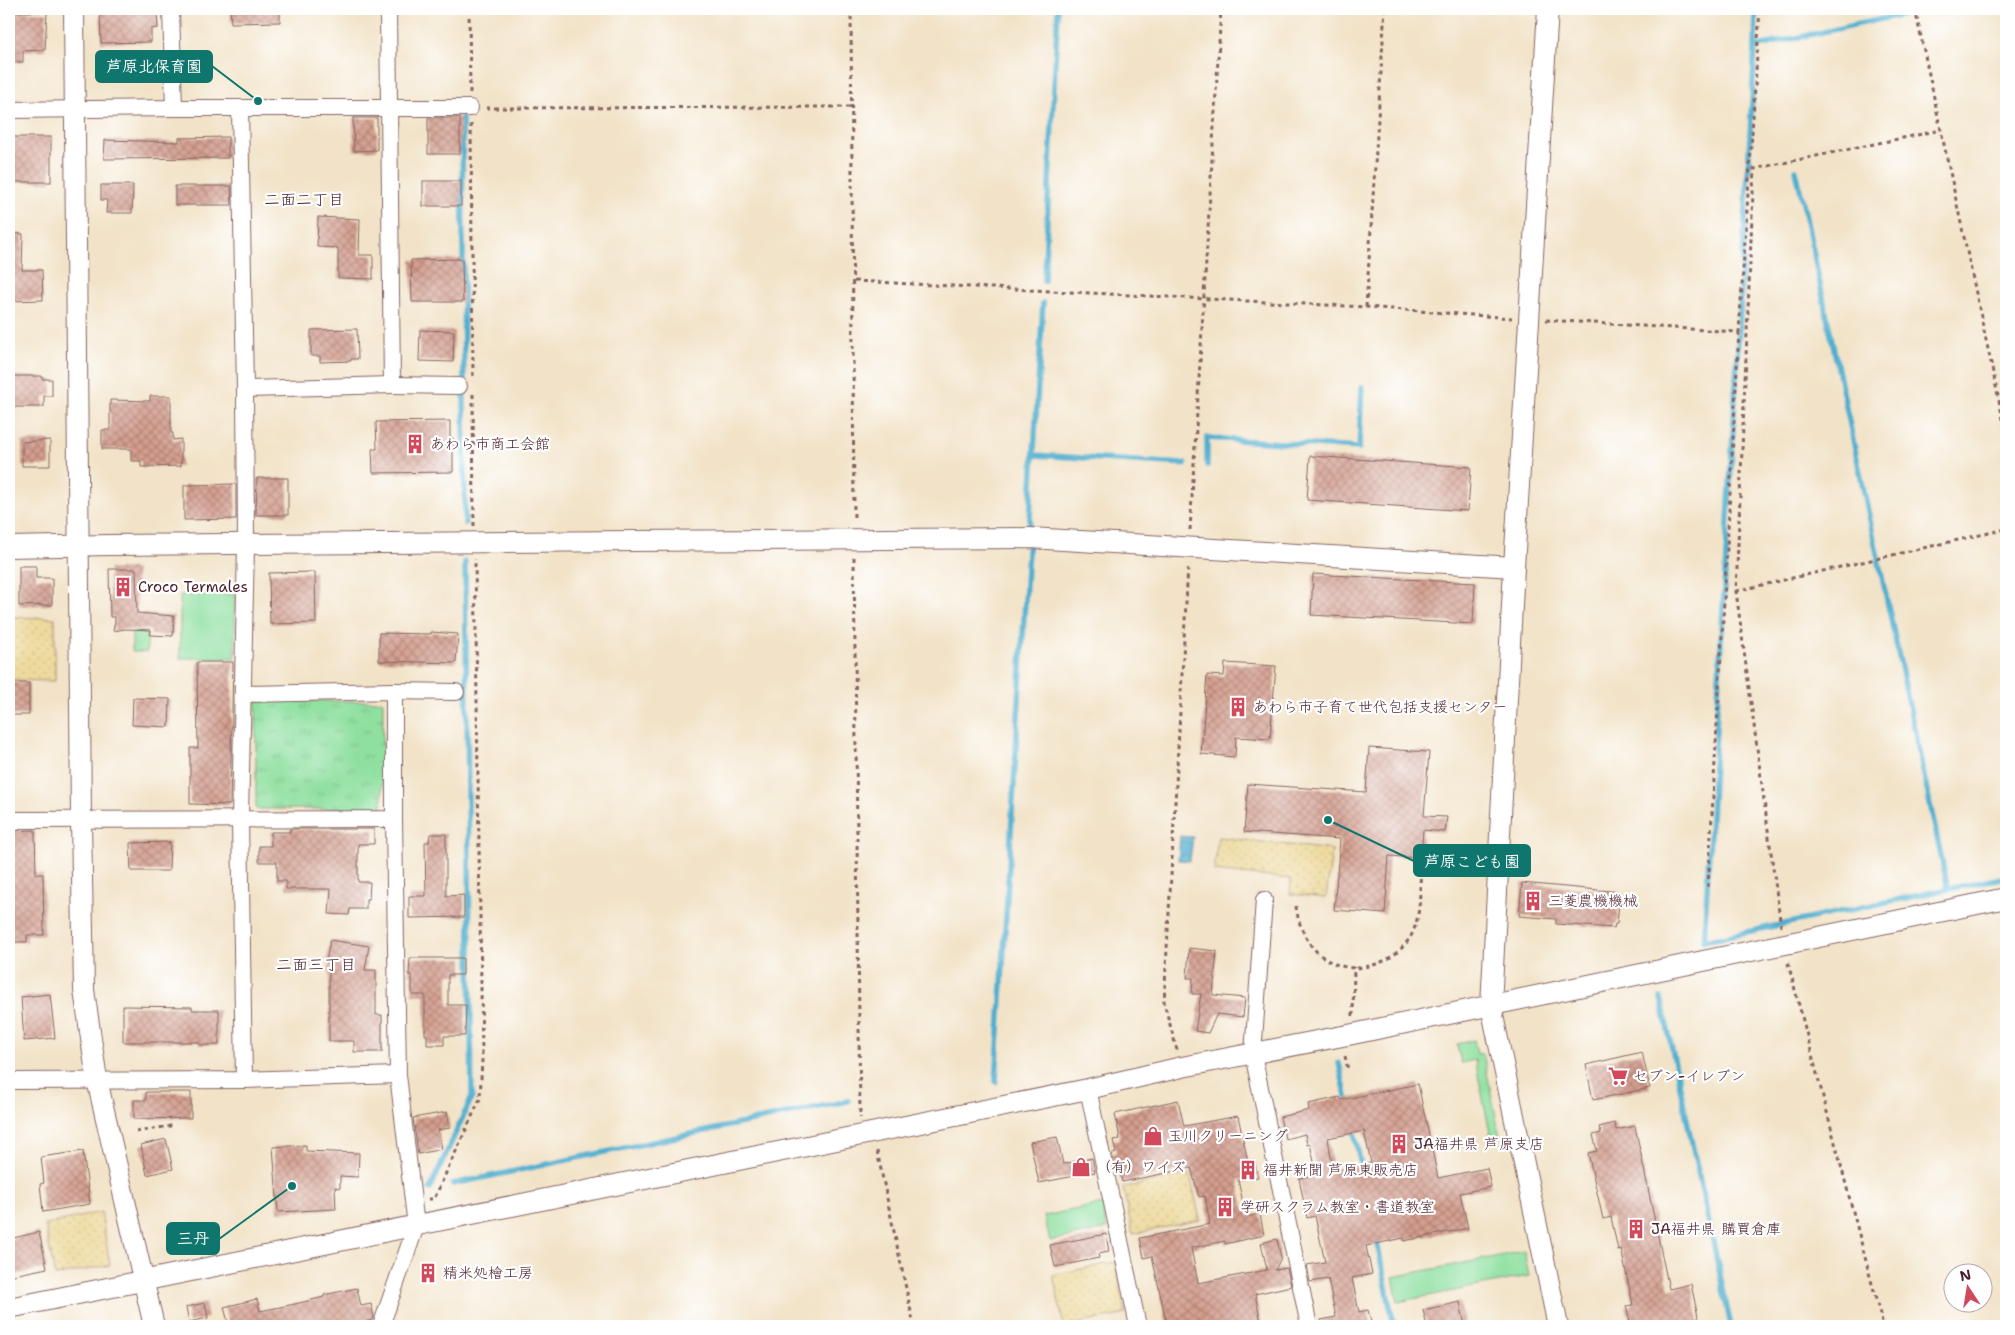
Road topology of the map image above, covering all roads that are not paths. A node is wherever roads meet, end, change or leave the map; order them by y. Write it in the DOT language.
graph roads {
  1 [pos="74,9"];
  2 [pos="171,9"];
  3 [pos="388,9"];
  4 [pos="1548,9"];
  5 [pos="76,108"];
  6 [pos="174,108"];
  7 [pos="240,108"];
  8 [pos="470,108"];
  9 [pos="389,109"];
  10 [pos="9,110"];
  11 [pos="392,385"];
  12 [pos="459,386"];
  13 [pos="245,389"];
  14 [pos="246,545"];
  15 [pos="80,546"];
  16 [pos="9,548"];
  17 [pos="1514,567"];
  18 [pos="394,692"];
  19 [pos="456,692"];
  20 [pos="243,694"];
  21 [pos="240,818"];
  22 [pos="394,819"];
  23 [pos="9,820"];
  24 [pos="81,820"];
  25 [pos="2006,898"];
  26 [pos="1264,900"];
  27 [pos="1491,1006"];
  28 [pos="1252,1054"];
  29 [pos="398,1075"];
  30 [pos="97,1080"];
  31 [pos="244,1080"];
  32 [pos="9,1081"];
  33 [pos="1088,1090"];
  34 [pos="416,1226"];
  35 [pos="142,1280"];
  36 [pos="9,1308"];
  37 [pos="154,1326"];
  38 [pos="381,1326"];
  39 [pos="1138,1326"];
  40 [pos="1308,1326"];
  41 [pos="1558,1326"];
  1 -- 5 [label="street"];
  2 -- 6 [label="street"];
  3 -- 9 [label="street"];
  4 -- 17 [label="street"];
  5 -- 6 [label="street"];
  5 -- 10 [label="street"];
  5 -- 15 [label="street"];
  6 -- 7 [label="street"];
  7 -- 9 [label="street"];
  7 -- 13 [label="street"];
  8 -- 9 [label="street"];
  9 -- 11 [label="street"];
  11 -- 12 [label="street"];
  11 -- 13 [label="street"];
  13 -- 14 [label="street"];
  14 -- 15 [label="street"];
  14 -- 17 [label="street"];
  14 -- 20 [label="street"];
  15 -- 16 [label="street"];
  15 -- 24 [label="street"];
  17 -- 27 [label="street"];
  18 -- 19 [label="street"];
  18 -- 20 [label="street"];
  18 -- 22 [label="street"];
  20 -- 21 [label="street"];
  21 -- 22 [label="street"];
  21 -- 24 [label="street"];
  21 -- 31 [label="street"];
  22 -- 29 [label="street"];
  23 -- 24 [label="street"];
  24 -- 30 [label="street"];
  25 -- 27 [label="street"];
  26 -- 28 [label="street"];
  27 -- 28 [label="street"];
  27 -- 41 [label="street"];
  28 -- 33 [label="street"];
  28 -- 40 [label="street"];
  29 -- 31 [label="street"];
  29 -- 34 [label="street"];
  30 -- 31 [label="street"];
  30 -- 32 [label="street"];
  30 -- 35 [label="street"];
  33 -- 34 [label="street"];
  33 -- 39 [label="street"];
  34 -- 35 [label="street"];
  34 -- 38 [label="street"];
  35 -- 36 [label="street"];
  35 -- 37 [label="street"];
}
